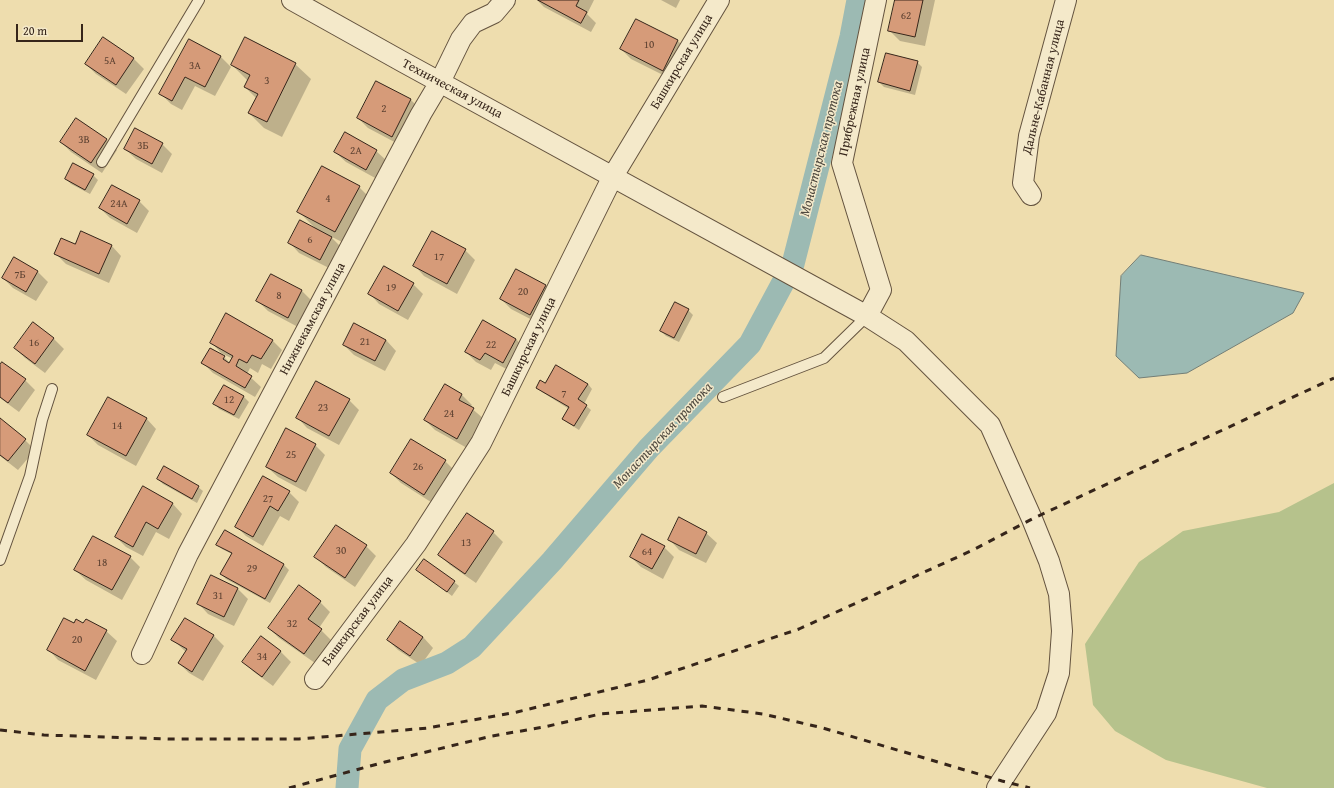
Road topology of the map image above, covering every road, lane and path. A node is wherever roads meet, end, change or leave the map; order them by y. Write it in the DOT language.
graph roads {
  1 [pos="199,0"];
  2 [pos="292,0"];
  3 [pos="505,0"];
  4 [pos="719,0"];
  5 [pos="876,0"];
  6 [pos="1066,0"];
  7 [pos="440,82"];
  8 [pos="102,162"];
  9 [pos="613,176"];
  10 [pos="1032,196"];
  11 [pos="867,316"];
  12 [pos="52,389"];
  13 [pos="723,397"];
  14 [pos="0,560"];
  15 [pos="142,654"];
  16 [pos="315,679"];
  17 [pos="997,788"];
  1 -- 8 [label="lane"];
  2 -- 7 [label="street, Техническая улица"];
  3 -- 7 [label="street, Нижнекамская улица"];
  4 -- 9 [label="street, Башкирская улица"];
  5 -- 11 [label="street, Прибрежная улица"];
  6 -- 10 [label="street, Дальне-Кабанная улица"];
  7 -- 9 [label="street, Техническая улица"];
  7 -- 15 [label="street, Нижнекамская улица"];
  9 -- 11 [label="street, Техническая улица"];
  9 -- 16 [label="street, Башкирская улица"];
  11 -- 13 [label="lane"];
  11 -- 17 [label="street, Техническая улица"];
  12 -- 14 [label="lane"];
}
